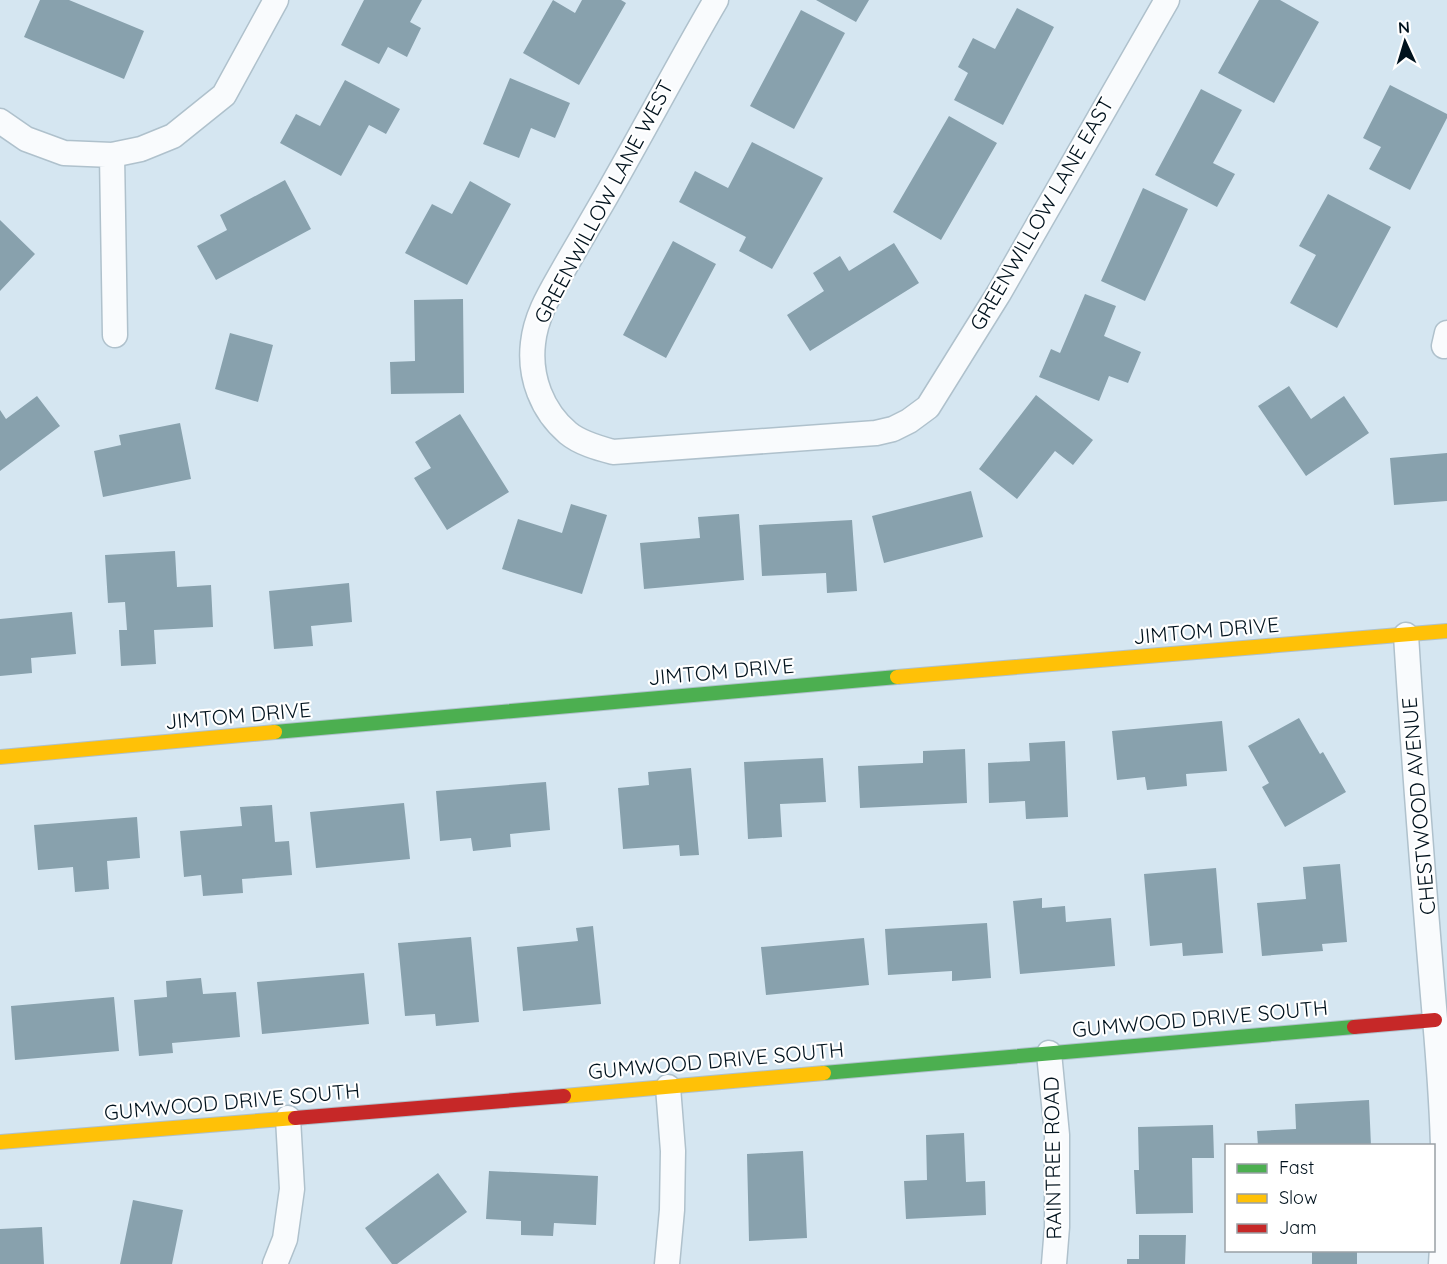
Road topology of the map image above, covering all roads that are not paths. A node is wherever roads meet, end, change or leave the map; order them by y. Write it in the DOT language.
graph roads {
  1 [pos="276,0"];
  2 [pos="716,0"];
  3 [pos="1167,0"];
  4 [pos="0,121"];
  5 [pos="112,155"];
  6 [pos="115,335"];
  7 [pos="909,421"];
  8 [pos="1447,631"];
  9 [pos="1406,635"];
  10 [pos="0,757"];
  11 [pos="1435,1020"];
  12 [pos="1049,1053"];
  13 [pos="668,1087"];
  14 [pos="288,1118"];
  15 [pos="0,1142"];
  16 [pos="275,1264"];
  17 [pos="668,1264"];
  18 [pos="1054,1264"];
  19 [pos="1441,1264"];
  1 -- 5 [label="street"];
  2 -- 7 [label="street, GREENWILLOW LANE WEST"];
  3 -- 7 [label="street, GREENWILLOW LANE EAST"];
  4 -- 5 [label="street"];
  5 -- 6 [label="street"];
  8 -- 9 [label="street, JIMTOM DRIVE"];
  9 -- 10 [label="street, JIMTOM DRIVE"];
  9 -- 11 [label="street, CHESTWOOD AVENUE"];
  11 -- 12 [label="street, GUMWOOD DRIVE SOUTH"];
  11 -- 19 [label="street, CHESTWOOD AVENUE"];
  12 -- 13 [label="street, GUMWOOD DRIVE SOUTH"];
  12 -- 18 [label="street, RAINTREE ROAD"];
  13 -- 14 [label="street, GUMWOOD DRIVE SOUTH"];
  13 -- 17 [label="street"];
  14 -- 15 [label="street, GUMWOOD DRIVE SOUTH"];
  14 -- 16 [label="street"];
}
